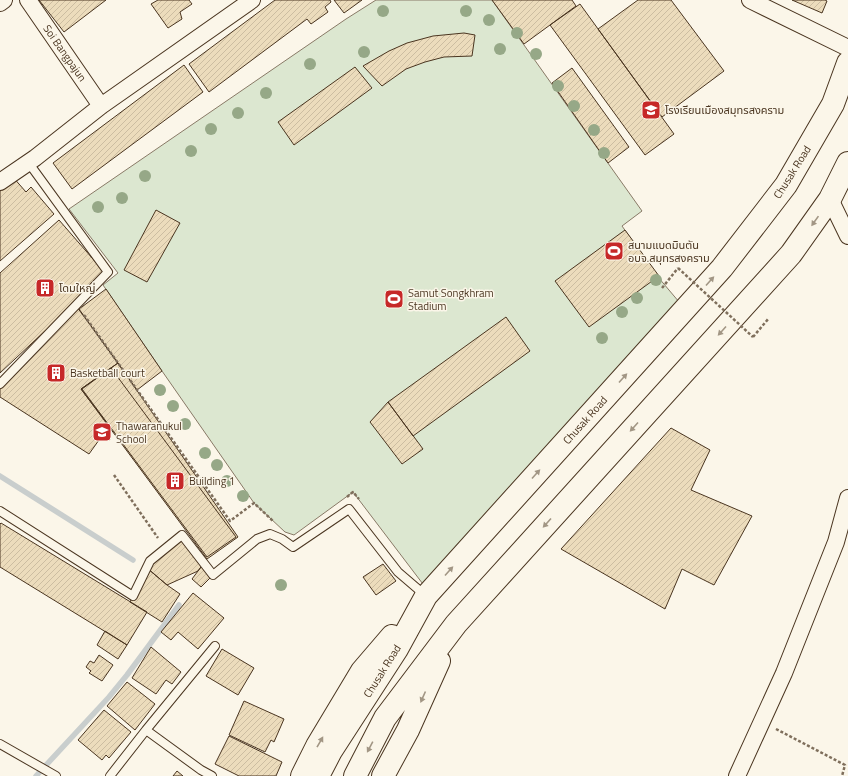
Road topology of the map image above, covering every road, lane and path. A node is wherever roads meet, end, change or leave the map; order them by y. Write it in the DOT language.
graph roads {
  1 [pos="4,0"];
  2 [pos="28,0"];
  3 [pos="252,0"];
  4 [pos="750,0"];
  5 [pos="0,3"];
  6 [pos="848,48"];
  7 [pos="848,63"];
  8 [pos="101,106"];
  9 [pos="28,162"];
  10 [pos="848,163"];
  11 [pos="0,182"];
  12 [pos="830,199"];
  13 [pos="848,236"];
  14 [pos="662,288"];
  15 [pos="76,305"];
  16 [pos="769,318"];
  17 [pos="0,384"];
  18 [pos="114,475"];
  19 [pos="848,498"];
  20 [pos="341,501"];
  21 [pos="363,505"];
  22 [pos="0,510"];
  23 [pos="274,522"];
  24 [pos="165,549"];
  25 [pos="426,596"];
  26 [pos="456,624"];
  27 [pos="215,646"];
  28 [pos="762,722"];
  29 [pos="146,730"];
  30 [pos="0,744"];
  31 [pos="56,776"];
  32 [pos="110,776"];
  33 [pos="212,776"];
  34 [pos="302,776"];
  35 [pos="318,776"];
  36 [pos="355,776"];
  37 [pos="383,776"];
  38 [pos="737,776"];
  39 [pos="842,776"];
  1 -- 5 [label="street"];
  2 -- 8 [label="street, Soi Bangpajun"];
  3 -- 8 [label="street"];
  4 -- 6 [label="street"];
  25 -- 7 [label="main road, Chusak Road, one-way"];
  8 -- 9 [label="street"];
  9 -- 11 [label="street"];
  9 -- 15 [label="lane"];
  10 -- 12 [label="main road"];
  12 -- 13 [label="street"];
  12 -- 26 [label="main road, one-way"];
  14 -- 16 [label="path, bridge"];
  15 -- 17 [label="lane"];
  15 -- 23 [label="path"];
  18 -- 24 [label="path"];
  19 -- 28 [label="street"];
  20 -- 21 [label="path"];
  22 -- 24 [label="lane"];
  24 -- 25 [label="lane"];
  34 -- 25 [label="main road, one-way"];
  25 -- 35 [label="main road, Chusak Road"];
  26 -- 36 [label="main road, one-way"];
  26 -- 37 [label="main road, one-way"];
  27 -- 29 [label="lane"];
  28 -- 38 [label="street"];
  28 -- 39 [label="path"];
  29 -- 32 [label="lane"];
  29 -- 33 [label="lane"];
  30 -- 31 [label="lane"];
}
